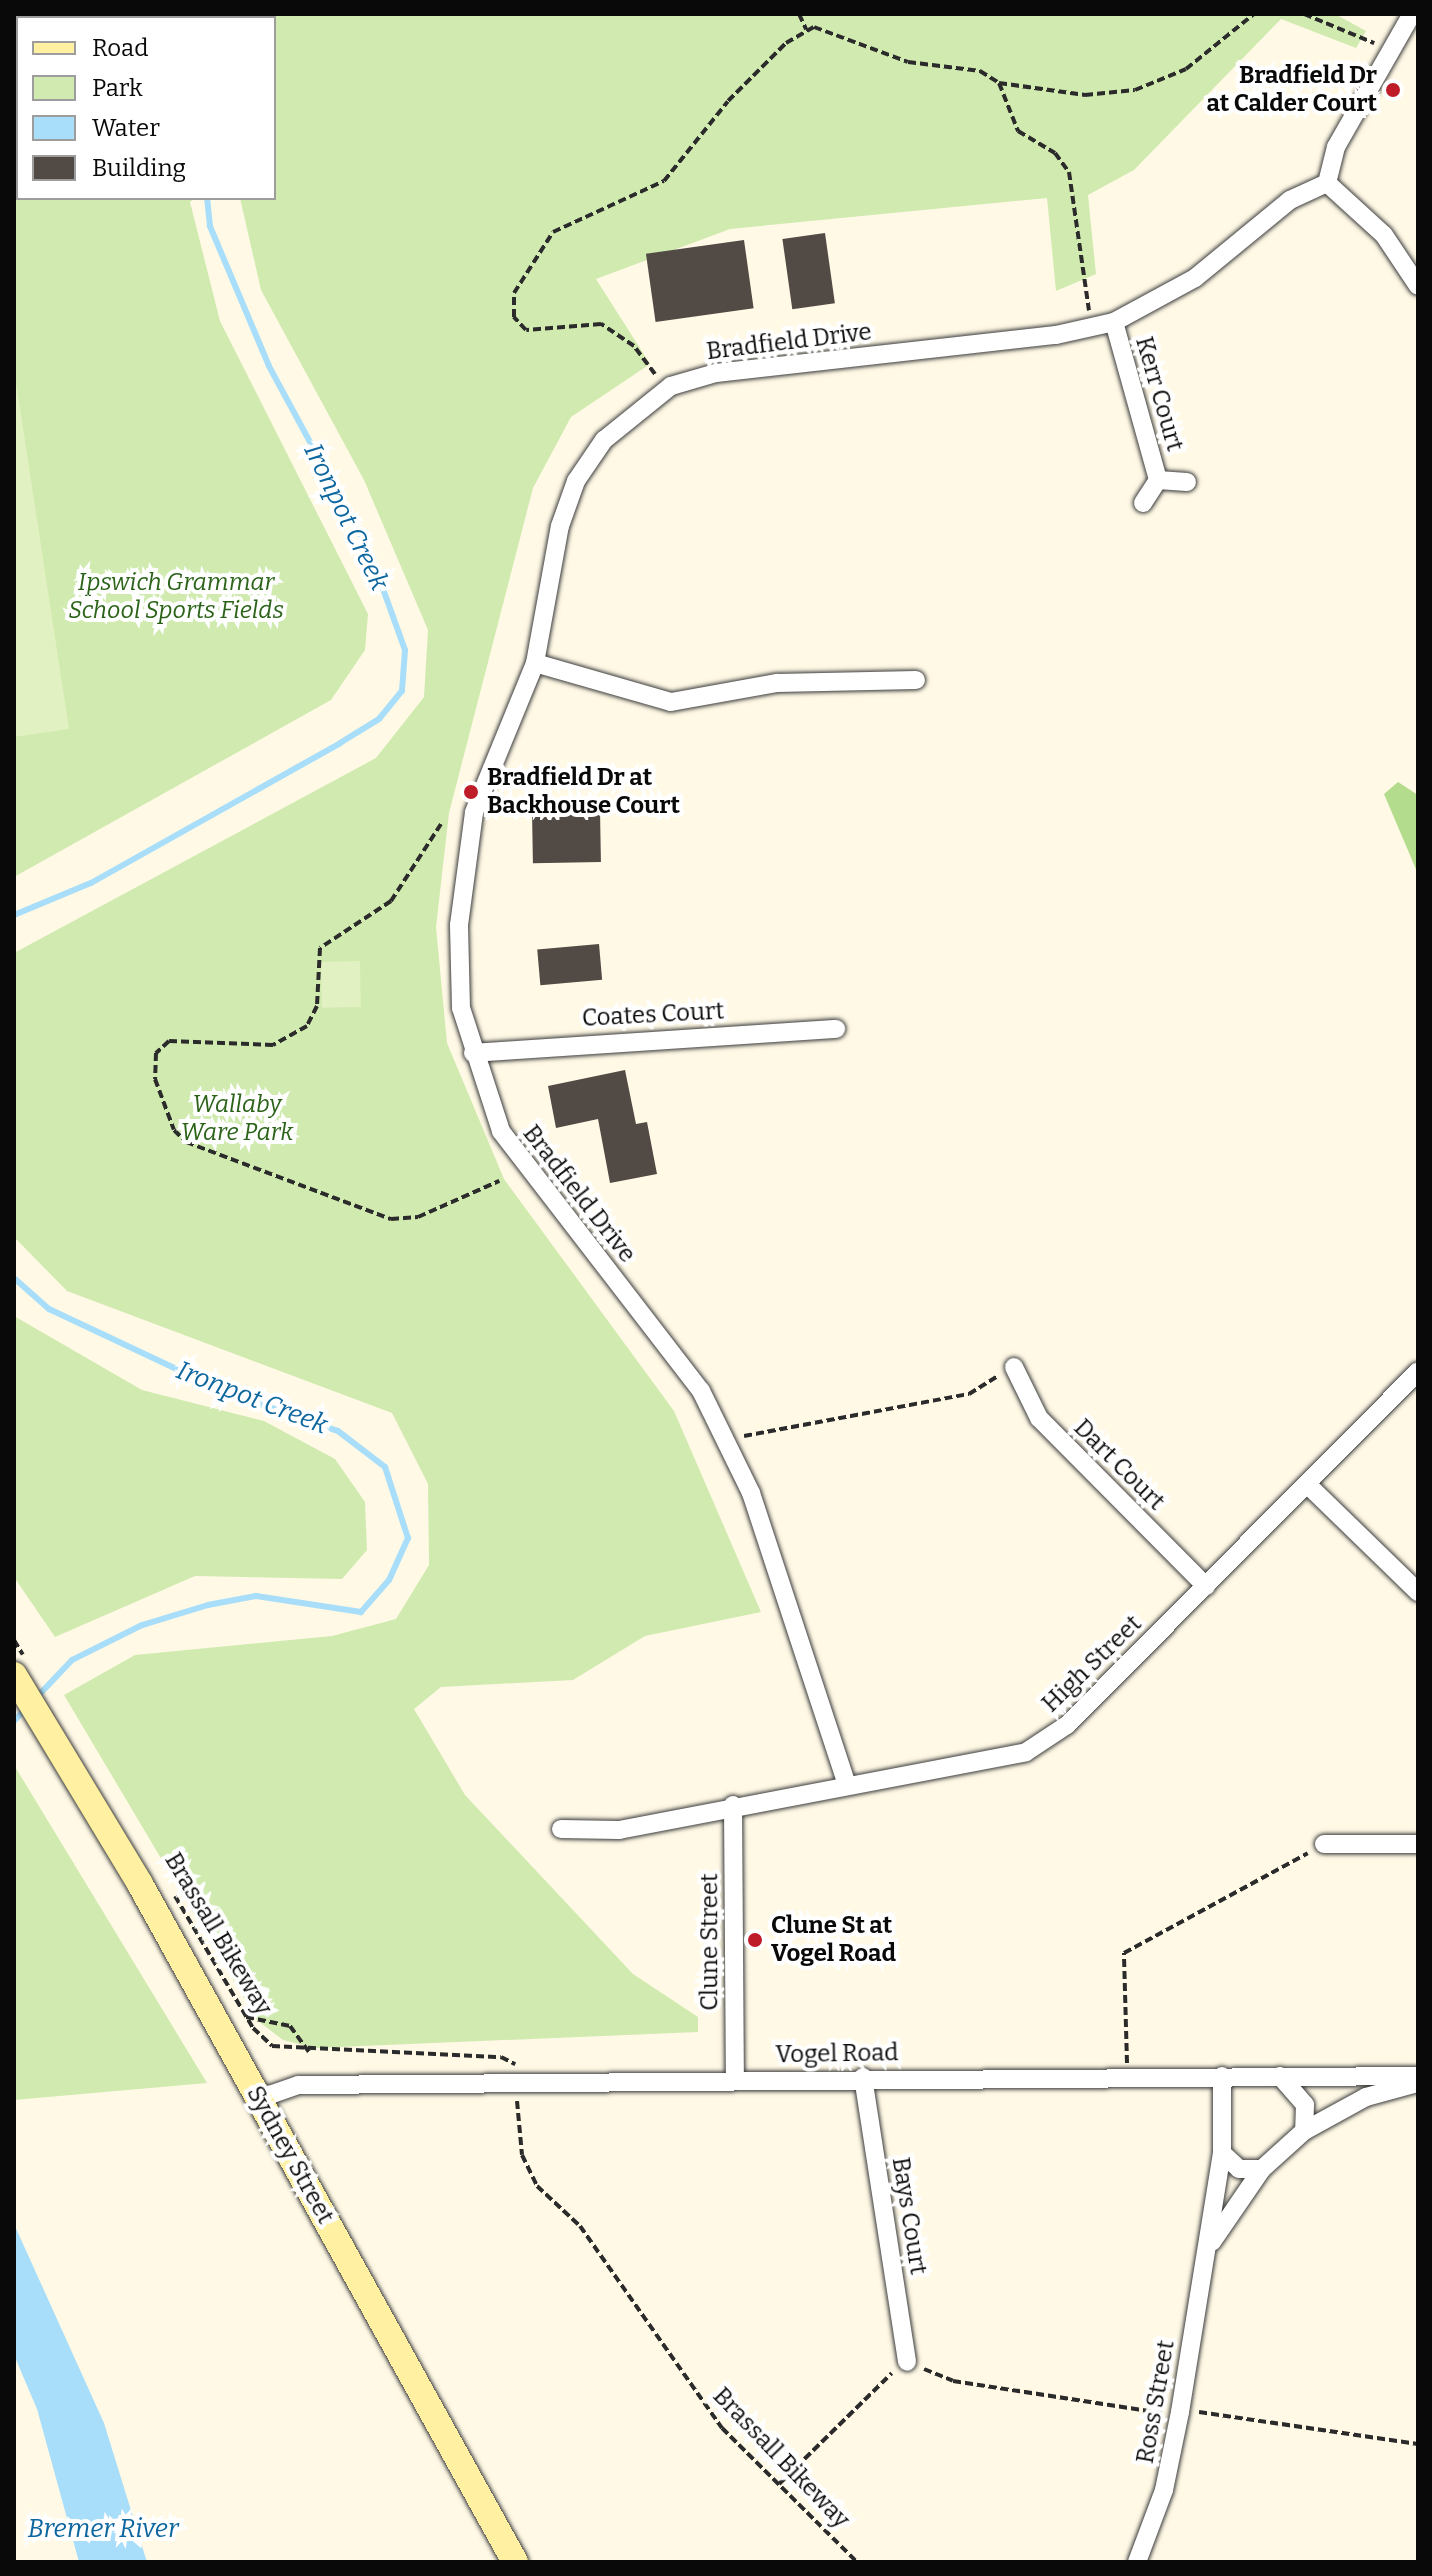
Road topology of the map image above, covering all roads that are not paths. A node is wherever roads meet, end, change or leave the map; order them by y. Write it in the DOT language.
graph roads {
  1 [pos="1412,14"];
  2 [pos="1327,183"];
  3 [pos="1418,286"];
  4 [pos="1114,322"];
  5 [pos="1158,480"];
  6 [pos="1187,482"];
  7 [pos="1143,503"];
  8 [pos="535,663"];
  9 [pos="916,680"];
  10 [pos="836,1029"];
  11 [pos="473,1053"];
  12 [pos="1014,1367"];
  13 [pos="1418,1372"];
  14 [pos="1310,1487"];
  15 [pos="1206,1586"];
  16 [pos="1418,1592"];
  17 [pos="14,1675"];
  18 [pos="847,1785"];
  19 [pos="733,1805"];
  20 [pos="561,1829"];
  21 [pos="1324,1844"];
  22 [pos="1418,1844"];
  23 [pos="1222,2076"];
  24 [pos="1280,2076"];
  25 [pos="1418,2076"];
  26 [pos="863,2077"];
  27 [pos="735,2079"];
  28 [pos="1418,2083"];
  29 [pos="258,2099"];
  30 [pos="1304,2131"];
  31 [pos="1222,2153"];
  32 [pos="1262,2169"];
  33 [pos="1208,2247"];
  34 [pos="907,2362"];
  35 [pos="515,2562"];
  36 [pos="1137,2562"];
  1 -- 2 [label="street"];
  2 -- 3 [label="street"];
  2 -- 4 [label="street, Bradfield Drive"];
  4 -- 5 [label="street, Kerr Court"];
  4 -- 8 [label="street, Bradfield Drive"];
  5 -- 6 [label="street, Kerr Court"];
  5 -- 7 [label="street, Kerr Court"];
  8 -- 9 [label="street"];
  8 -- 11 [label="street, Bradfield Drive"];
  10 -- 11 [label="street, Coates Court"];
  11 -- 18 [label="street, Bradfield Drive"];
  12 -- 15 [label="street, Dart Court"];
  13 -- 14 [label="street, High Street"];
  14 -- 15 [label="street, High Street"];
  14 -- 16 [label="street"];
  15 -- 18 [label="street, High Street"];
  17 -- 29 [label="main road, Sydney Street"];
  18 -- 19 [label="street, High Street"];
  19 -- 20 [label="street, High Street"];
  19 -- 27 [label="street, Clune Street"];
  21 -- 22 [label="street"];
  23 -- 24 [label="street, Vogel Road"];
  23 -- 26 [label="street, Vogel Road"];
  23 -- 31 [label="street, Ross Street"];
  24 -- 25 [label="street, Vogel Road"];
  24 -- 30 [label="street"];
  26 -- 27 [label="street, Vogel Road"];
  26 -- 34 [label="street, Bays Court"];
  27 -- 29 [label="street, Vogel Road"];
  28 -- 30 [label="street, Ross Street"];
  29 -- 35 [label="main road, Sydney Street"];
  30 -- 32 [label="street, Ross Street"];
  31 -- 32 [label="street"];
  31 -- 33 [label="street, Ross Street"];
  32 -- 33 [label="street, Ross Street"];
  33 -- 36 [label="street, Ross Street"];
}
